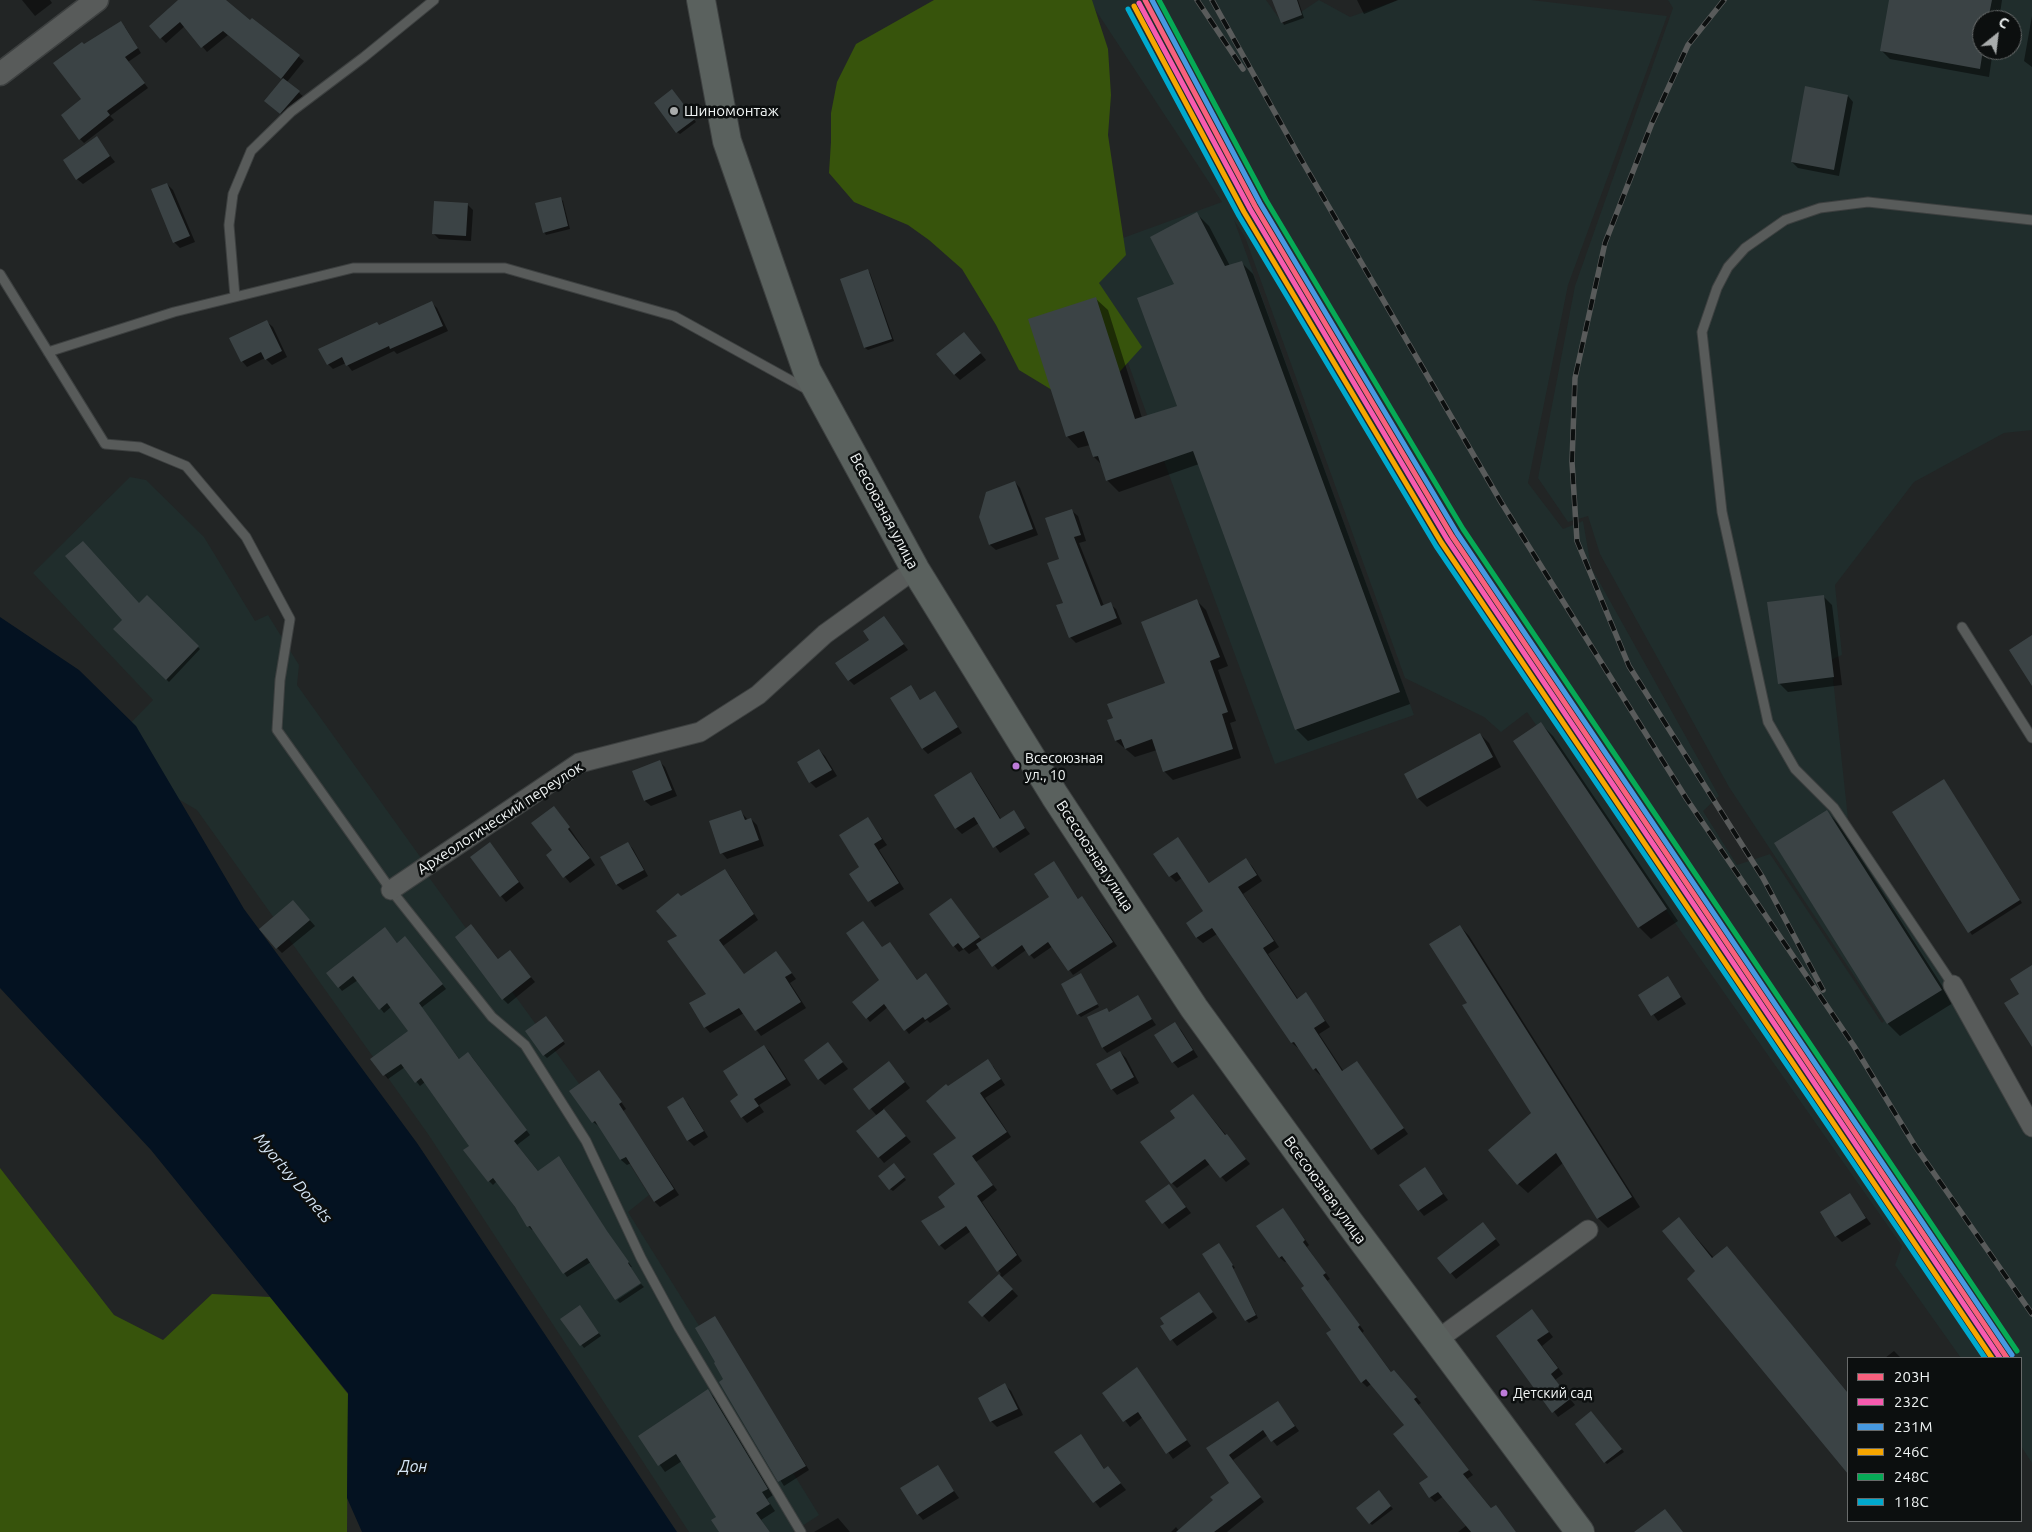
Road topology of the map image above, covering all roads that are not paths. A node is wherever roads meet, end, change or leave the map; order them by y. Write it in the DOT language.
graph roads {
  1 [pos="97,0"];
  2 [pos="434,0"];
  3 [pos="701,0"];
  4 [pos="0,74"];
  5 [pos="2032,220"];
  6 [pos="0,274"];
  7 [pos="235,297"];
  8 [pos="48,352"];
  9 [pos="823,399"];
  10 [pos="915,569"];
  11 [pos="1962,627"];
  12 [pos="2032,738"];
  13 [pos="391,890"];
  14 [pos="1952,985"];
  15 [pos="2032,1127"];
  16 [pos="1588,1230"];
  17 [pos="1437,1340"];
  18 [pos="801,1532"];
  19 [pos="1580,1532"];
  1 -- 4 [label="street"];
  2 -- 7 [label="lane"];
  3 -- 9 [label="highway, Всесоюзная улица"];
  5 -- 14 [label="lane"];
  6 -- 8 [label="lane"];
  7 -- 8 [label="lane"];
  7 -- 9 [label="lane"];
  8 -- 13 [label="lane"];
  9 -- 10 [label="highway, Всесоюзная улица"];
  10 -- 13 [label="street, Археологический переулок"];
  10 -- 17 [label="highway, Всесоюзная улица"];
  11 -- 12 [label="lane"];
  13 -- 18 [label="lane"];
  14 -- 15 [label="street"];
  16 -- 17 [label="street"];
  17 -- 19 [label="highway, Всесоюзная улица"];
}
